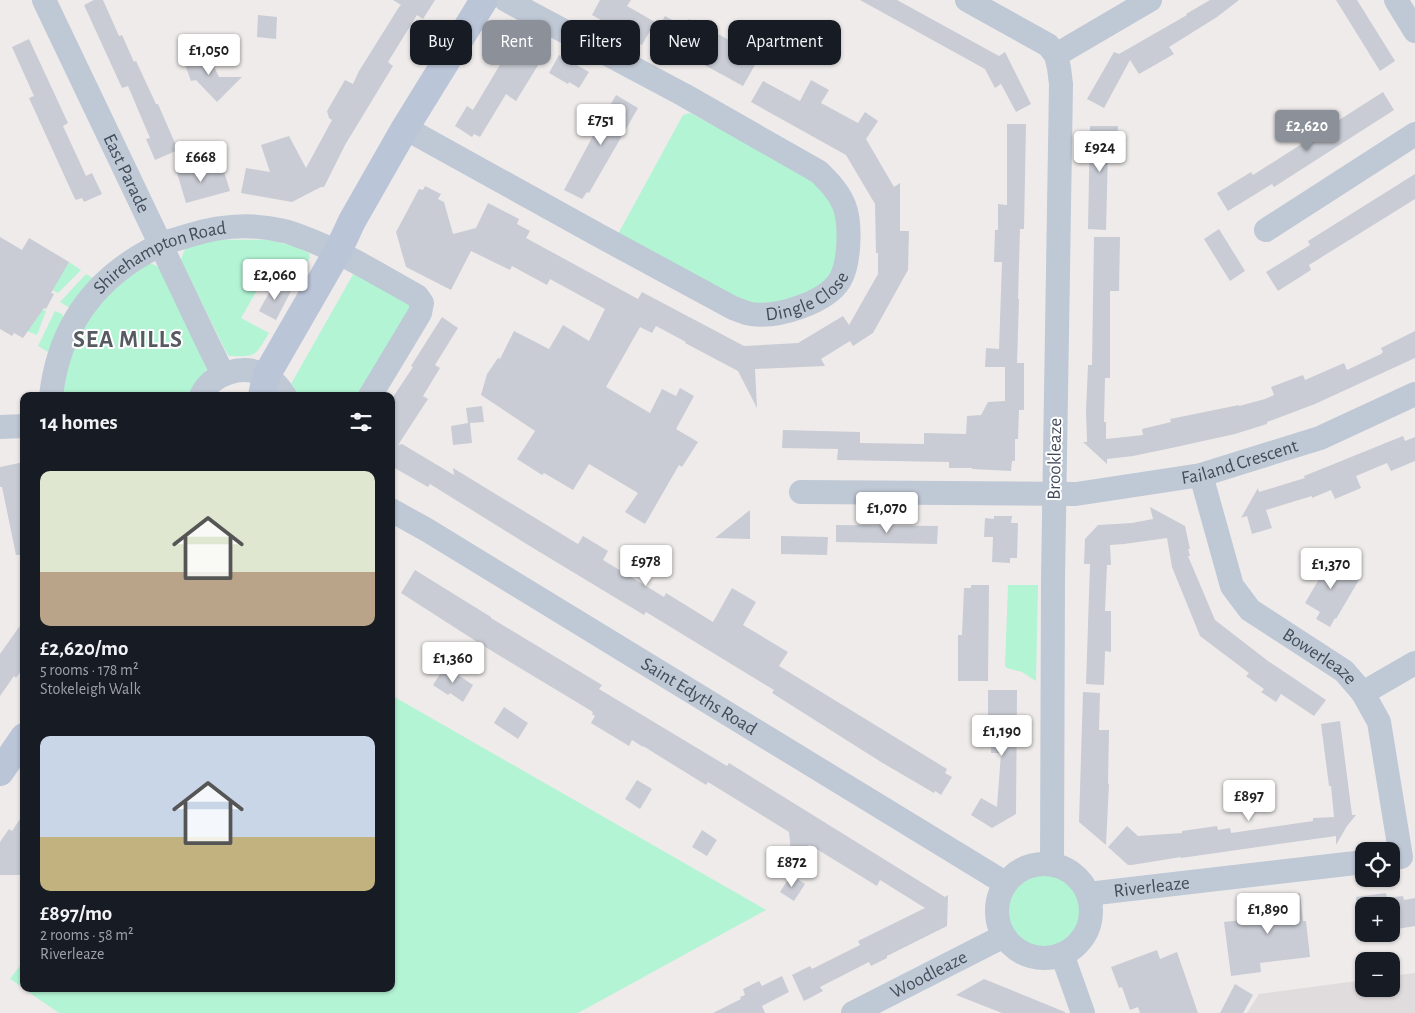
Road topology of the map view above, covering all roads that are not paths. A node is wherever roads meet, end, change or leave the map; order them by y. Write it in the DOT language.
graph roads {
  1 [pos="44,0"];
  2 [pos="484,0"];
  3 [pos="506,0"];
  4 [pos="967,0"];
  5 [pos="1150,0"];
  6 [pos="1396,0"];
  7 [pos="1415,31"];
  8 [pos="1056,55"];
  9 [pos="405,128"];
  10 [pos="1415,134"];
  11 [pos="1266,230"];
  12 [pos="160,245"];
  13 [pos="338,252"];
  14 [pos="223,374"];
  15 [pos="264,386"];
  16 [pos="51,392"];
  17 [pos="204,392"];
  18 [pos="252,392"];
  19 [pos="282,392"];
  20 [pos="372,392"];
  21 [pos="1415,394"];
  22 [pos="20,426"];
  23 [pos="0,427"];
  24 [pos="1201,476"];
  25 [pos="801,492"];
  26 [pos="1055,494"];
  27 [pos="395,512"];
  28 [pos="1415,663"];
  29 [pos="1363,693"];
  30 [pos="20,743"];
  31 [pos="0,772"];
  32 [pos="1403,857"];
  33 [pos="1355,863"];
  34 [pos="1052,864"];
  35 [pos="1005,884"];
  36 [pos="1088,894"];
  37 [pos="1004,936"];
  38 [pos="1062,954"];
  39 [pos="853,1013"];
  40 [pos="1083,1013"];
  1 -- 12 [label="street, East Parade"];
  2 -- 9 [label="main road"];
  3 -- 9 [label="street, Dingle Close"];
  4 -- 8 [label="street"];
  5 -- 8 [label="street"];
  6 -- 7 [label="street"];
  8 -- 26 [label="street, Brookleaze"];
  9 -- 13 [label="main road"];
  10 -- 11 [label="street"];
  12 -- 13 [label="street, Shirehampton Road"];
  12 -- 14 [label="street, East Parade"];
  12 -- 16 [label="street, Shirehampton Road"];
  13 -- 15 [label="main road"];
  13 -- 20 [label="street, Shirehampton Road"];
  14 -- 15 [label="street"];
  14 -- 17 [label="street"];
  15 -- 18 [label="main road"];
  15 -- 19 [label="street"];
  21 -- 24 [label="street, Failand Crescent"];
  22 -- 23 [label="street"];
  24 -- 26 [label="street, Failand Crescent"];
  24 -- 29 [label="street, Bowerleaze"];
  25 -- 26 [label="street, Failand Crescent"];
  26 -- 34 [label="street, Brookleaze"];
  27 -- 35 [label="street, Saint Edyths Road"];
  28 -- 29 [label="street"];
  29 -- 32 [label="street, Bowerleaze"];
  30 -- 31 [label="main road"];
  33 -- 36 [label="street, Riverleaze"];
  34 -- 35 [label="street"];
  34 -- 36 [label="street"];
  35 -- 37 [label="street"];
  36 -- 38 [label="street"];
  37 -- 38 [label="street"];
  37 -- 39 [label="street, Woodleaze"];
  38 -- 40 [label="street"];
}
